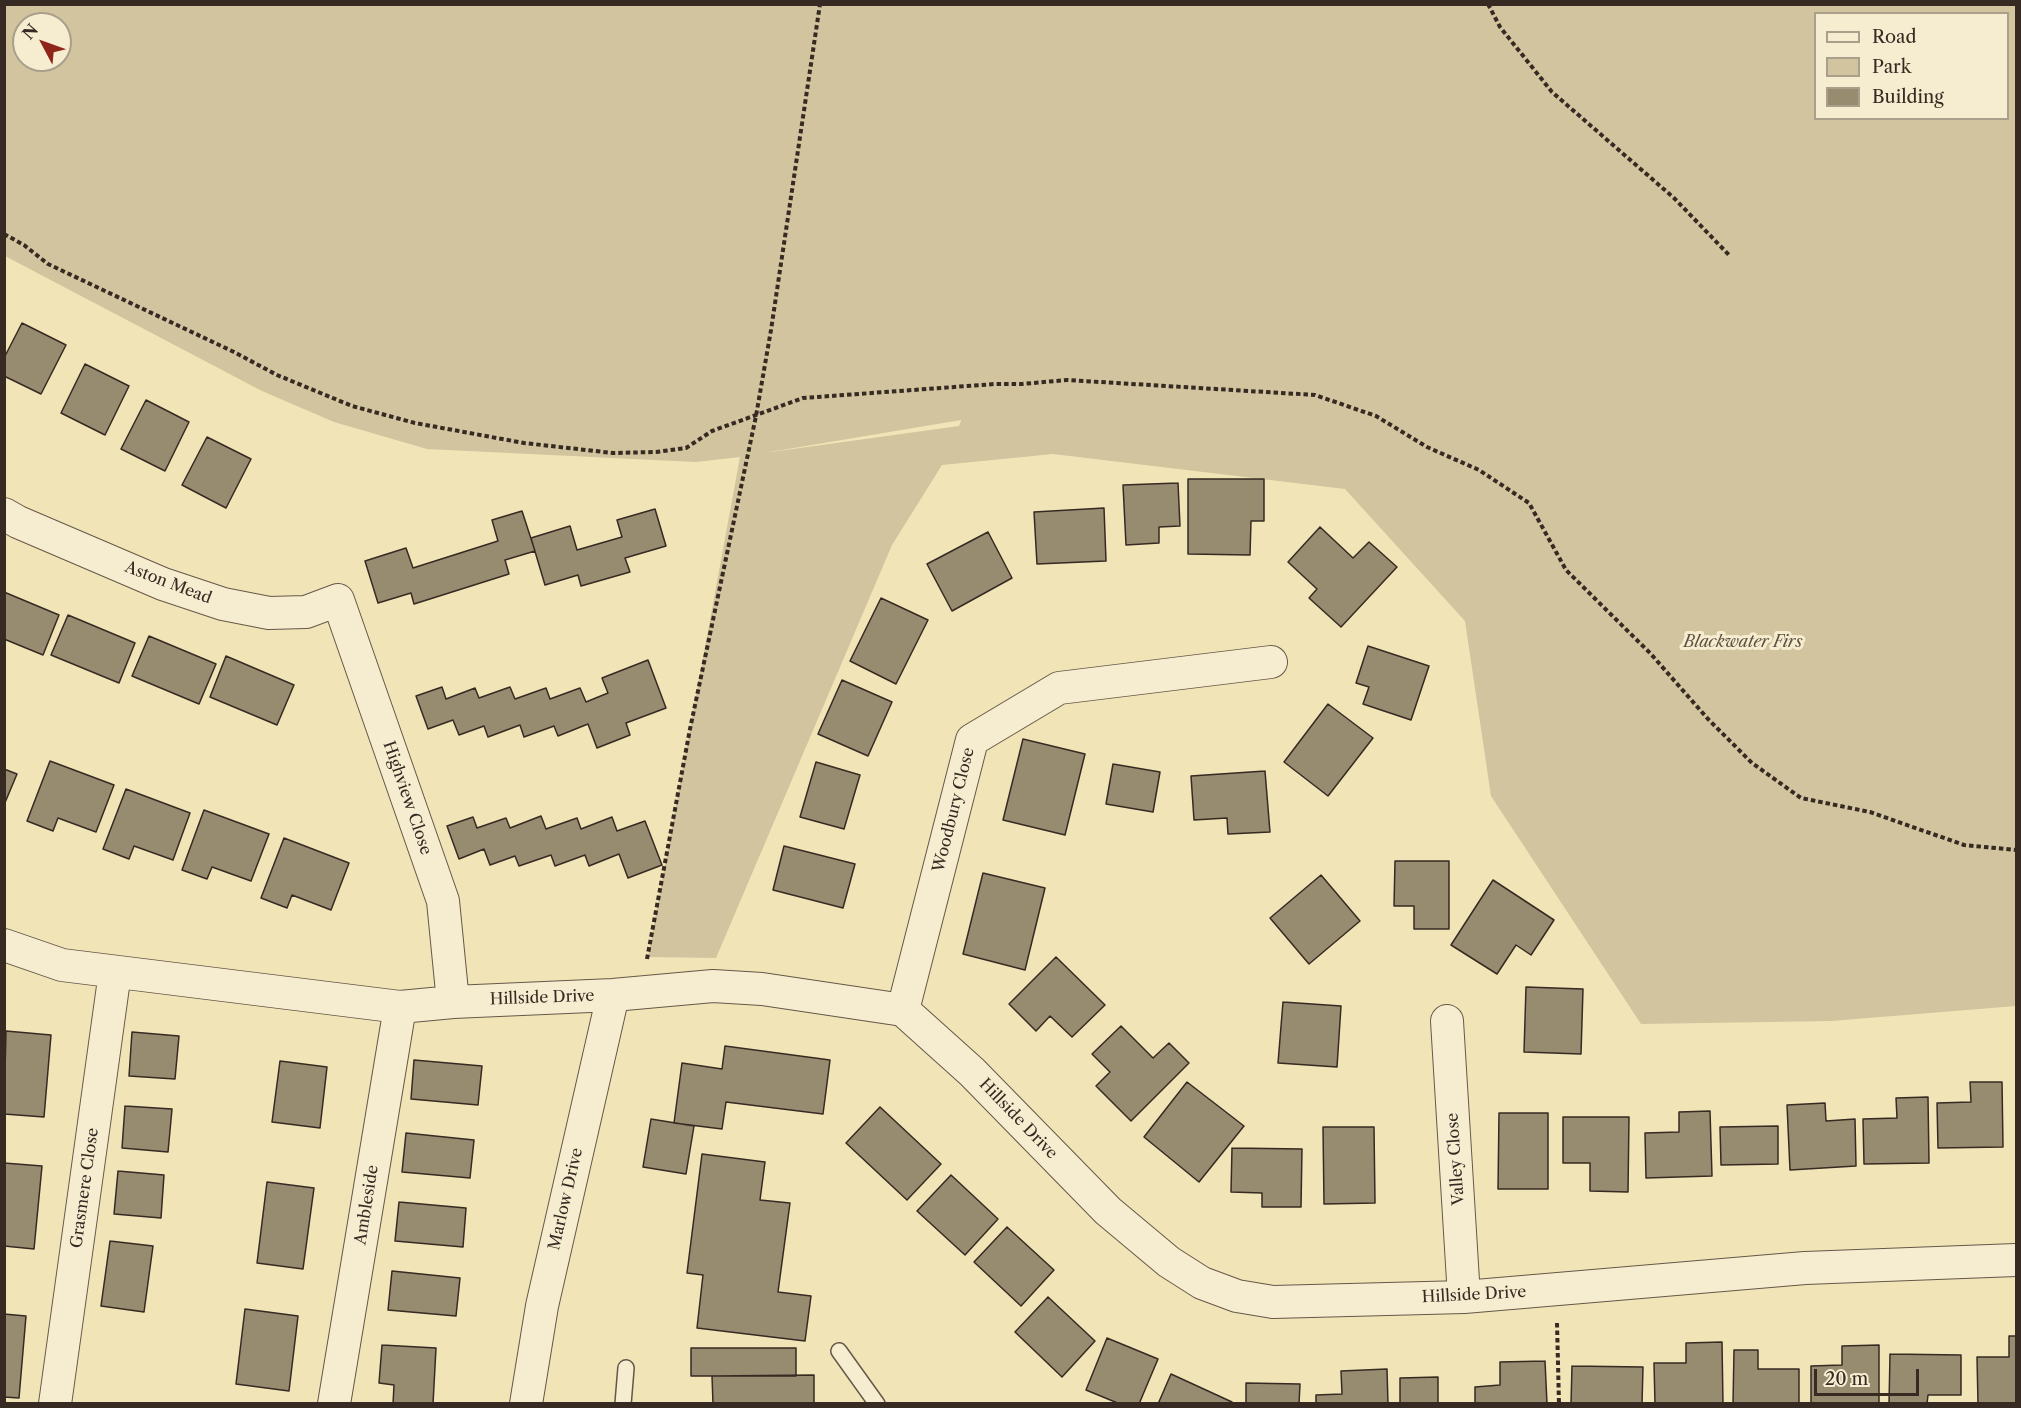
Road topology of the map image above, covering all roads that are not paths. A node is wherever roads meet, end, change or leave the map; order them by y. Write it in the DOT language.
graph roads {
  1 [pos="4,514"];
  2 [pos="338,600"];
  3 [pos="1271,662"];
  4 [pos="4,945"];
  5 [pos="115,972"];
  6 [pos="627,994"];
  7 [pos="453,1002"];
  8 [pos="400,1007"];
  9 [pos="903,1010"];
  10 [pos="1447,1021"];
  11 [pos="2016,1260"];
  12 [pos="1464,1297"];
  13 [pos="839,1351"];
  14 [pos="626,1368"];
  15 [pos="55,1404"];
  16 [pos="334,1404"];
  17 [pos="526,1404"];
  18 [pos="622,1404"];
  19 [pos="877,1404"];
  1 -- 2 [label="street, Aston Mead"];
  2 -- 7 [label="street, Highview Close"];
  3 -- 9 [label="street, Woodbury Close"];
  4 -- 5 [label="street, Hillside Drive"];
  5 -- 8 [label="street, Hillside Drive"];
  5 -- 15 [label="street, Grasmere Close"];
  6 -- 7 [label="street, Hillside Drive"];
  6 -- 9 [label="street, Hillside Drive"];
  6 -- 17 [label="street, Marlow Drive"];
  7 -- 8 [label="street, Hillside Drive"];
  8 -- 16 [label="street, Ambleside"];
  9 -- 12 [label="street, Hillside Drive"];
  10 -- 12 [label="street, Valley Close"];
  11 -- 12 [label="street, Hillside Drive"];
  13 -- 19 [label="lane"];
  14 -- 18 [label="lane"];
}
